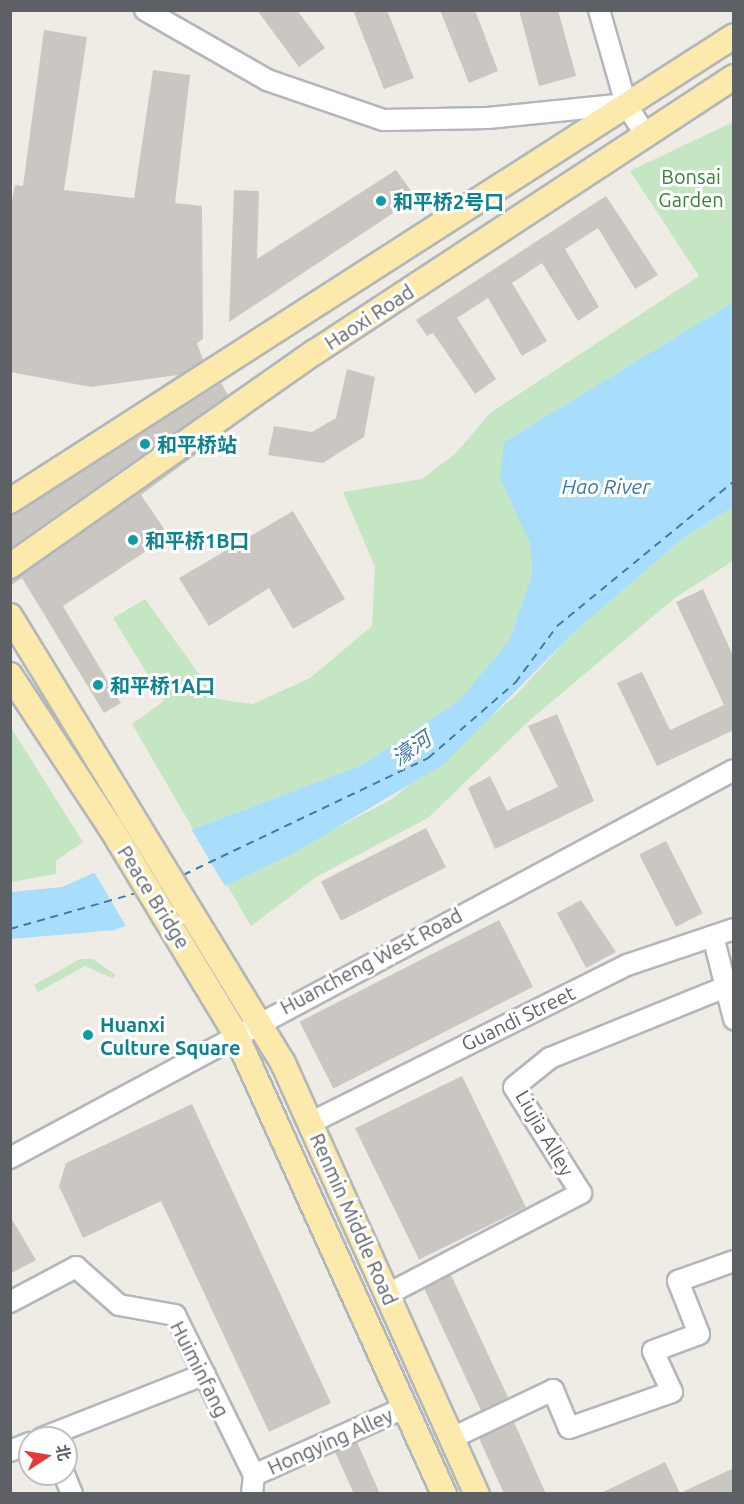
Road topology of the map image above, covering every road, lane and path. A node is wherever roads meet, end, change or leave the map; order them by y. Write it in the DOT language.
graph roads {
  1 [pos="145,10"];
  2 [pos="599,10"];
  3 [pos="734,36"];
  4 [pos="734,77"];
  5 [pos="626,104"];
  6 [pos="645,135"];
  7 [pos="10,501"];
  8 [pos="10,566"];
  9 [pos="10,615"];
  10 [pos="10,675"];
  11 [pos="734,770"];
  12 [pos="734,929"];
  13 [pos="713,936"];
  14 [pos="197,966"];
  15 [pos="726,987"];
  16 [pos="259,1020"];
  17 [pos="734,1020"];
  18 [pos="235,1034"];
  19 [pos="310,1123"];
  20 [pos="10,1158"];
  21 [pos="734,1261"];
  22 [pos="388,1294"];
  23 [pos="10,1302"];
  24 [pos="205,1374"];
  25 [pos="406,1407"];
  26 [pos="75,1426"];
  27 [pos="452,1438"];
  28 [pos="253,1484"];
  29 [pos="444,1494"];
  30 [pos="477,1494"];
  1 -- 5 [label="street"];
  2 -- 5 [label="street"];
  3 -- 5 [label="main road, Haoxi Road"];
  4 -- 6 [label="main road, Haoxi Road"];
  5 -- 6 [label="street"];
  5 -- 7 [label="main road, Haoxi Road"];
  6 -- 8 [label="main road, Haoxi Road"];
  9 -- 16 [label="main road, Renmin Middle Road"];
  10 -- 14 [label="main road, Peace Bridge"];
  11 -- 16 [label="street, Huancheng West Road"];
  12 -- 13 [label="street, Guandi Street"];
  13 -- 15 [label="street"];
  13 -- 19 [label="street, Guandi Street"];
  14 -- 18 [label="main road, Renmin Middle Road"];
  15 -- 17 [label="street"];
  15 -- 22 [label="street, Liujia Alley"];
  16 -- 18 [label="street, Huancheng West Road"];
  16 -- 19 [label="main road, Renmin Middle Road"];
  18 -- 20 [label="street, Huancheng West Road"];
  18 -- 25 [label="main road, Renmin Middle Road"];
  19 -- 22 [label="main road, Renmin Middle Road"];
  21 -- 27 [label="street"];
  22 -- 27 [label="main road, Renmin Middle Road"];
  23 -- 24 [label="street, Huiminfang"];
  24 -- 26 [label="street"];
  24 -- 28 [label="street, Huiminfang"];
  25 -- 28 [label="street, Hongying Alley"];
  25 -- 29 [label="main road, Renmin Middle Road"];
  27 -- 30 [label="main road, Renmin Middle Road"];
}
